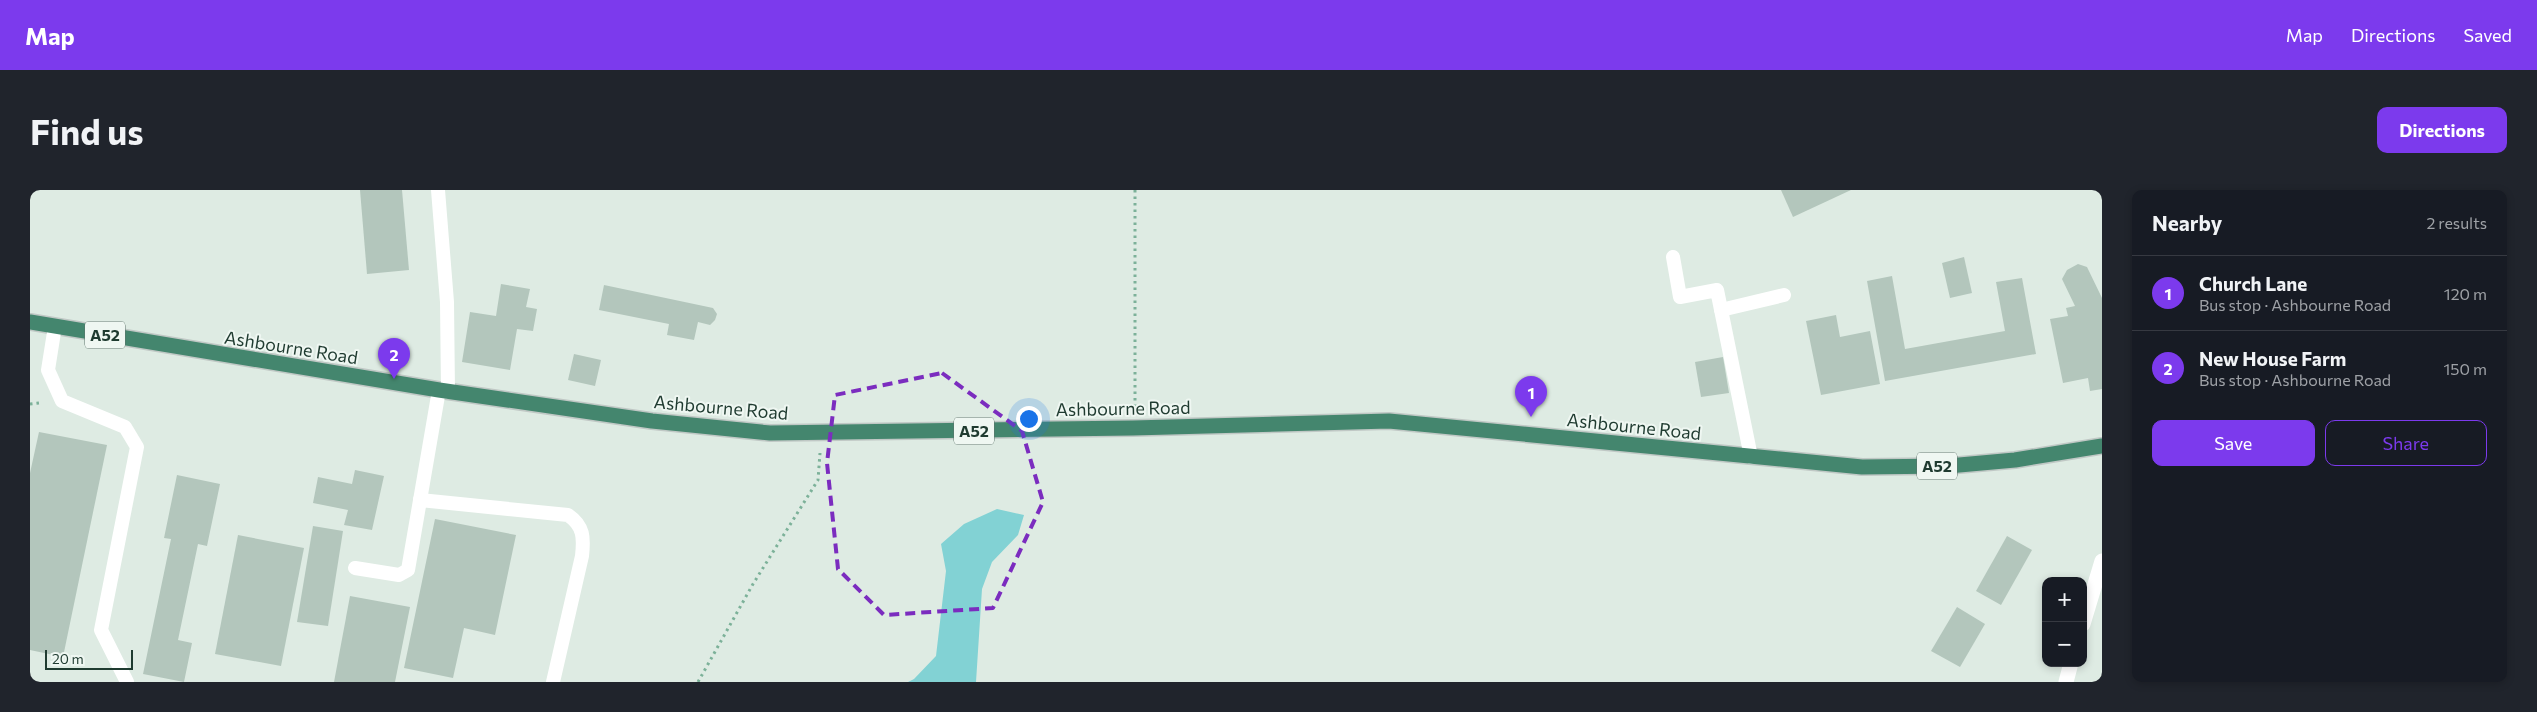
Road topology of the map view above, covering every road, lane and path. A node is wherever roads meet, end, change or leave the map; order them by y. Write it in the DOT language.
graph roads {
  1 [pos="438,190"];
  2 [pos="1135,190"];
  3 [pos="1673,257"];
  4 [pos="1784,295"];
  5 [pos="1721,310"];
  6 [pos="30,322"];
  7 [pos="55,326"];
  8 [pos="443,391"];
  9 [pos="1133,428"];
  10 [pos="822,433"];
  11 [pos="2102,446"];
  12 [pos="1751,457"];
  13 [pos="420,500"];
  14 [pos="2102,561"];
  15 [pos="355,568"];
  16 [pos="2084,622"];
  17 [pos="2071,667"];
  18 [pos="128,682"];
  19 [pos="553,682"];
  20 [pos="698,682"];
  21 [pos="2066,682"];
  1 -- 8 [label="lane"];
  2 -- 9 [label="path"];
  3 -- 5 [label="lane"];
  4 -- 5 [label="lane"];
  5 -- 12 [label="lane"];
  6 -- 7 [label="highway, Ashbourne Road / A52"];
  7 -- 8 [label="highway, Ashbourne Road / A52"];
  7 -- 18 [label="lane"];
  8 -- 10 [label="highway, Ashbourne Road / A52"];
  8 -- 13 [label="lane"];
  9 -- 10 [label="highway, Ashbourne Road / A52"];
  9 -- 12 [label="highway, Ashbourne Road / A52"];
  10 -- 20 [label="path"];
  11 -- 12 [label="highway, Ashbourne Road / A52"];
  13 -- 15 [label="lane"];
  13 -- 19 [label="lane"];
  14 -- 16 [label="street"];
  17 -- 21 [label="street"];
}
